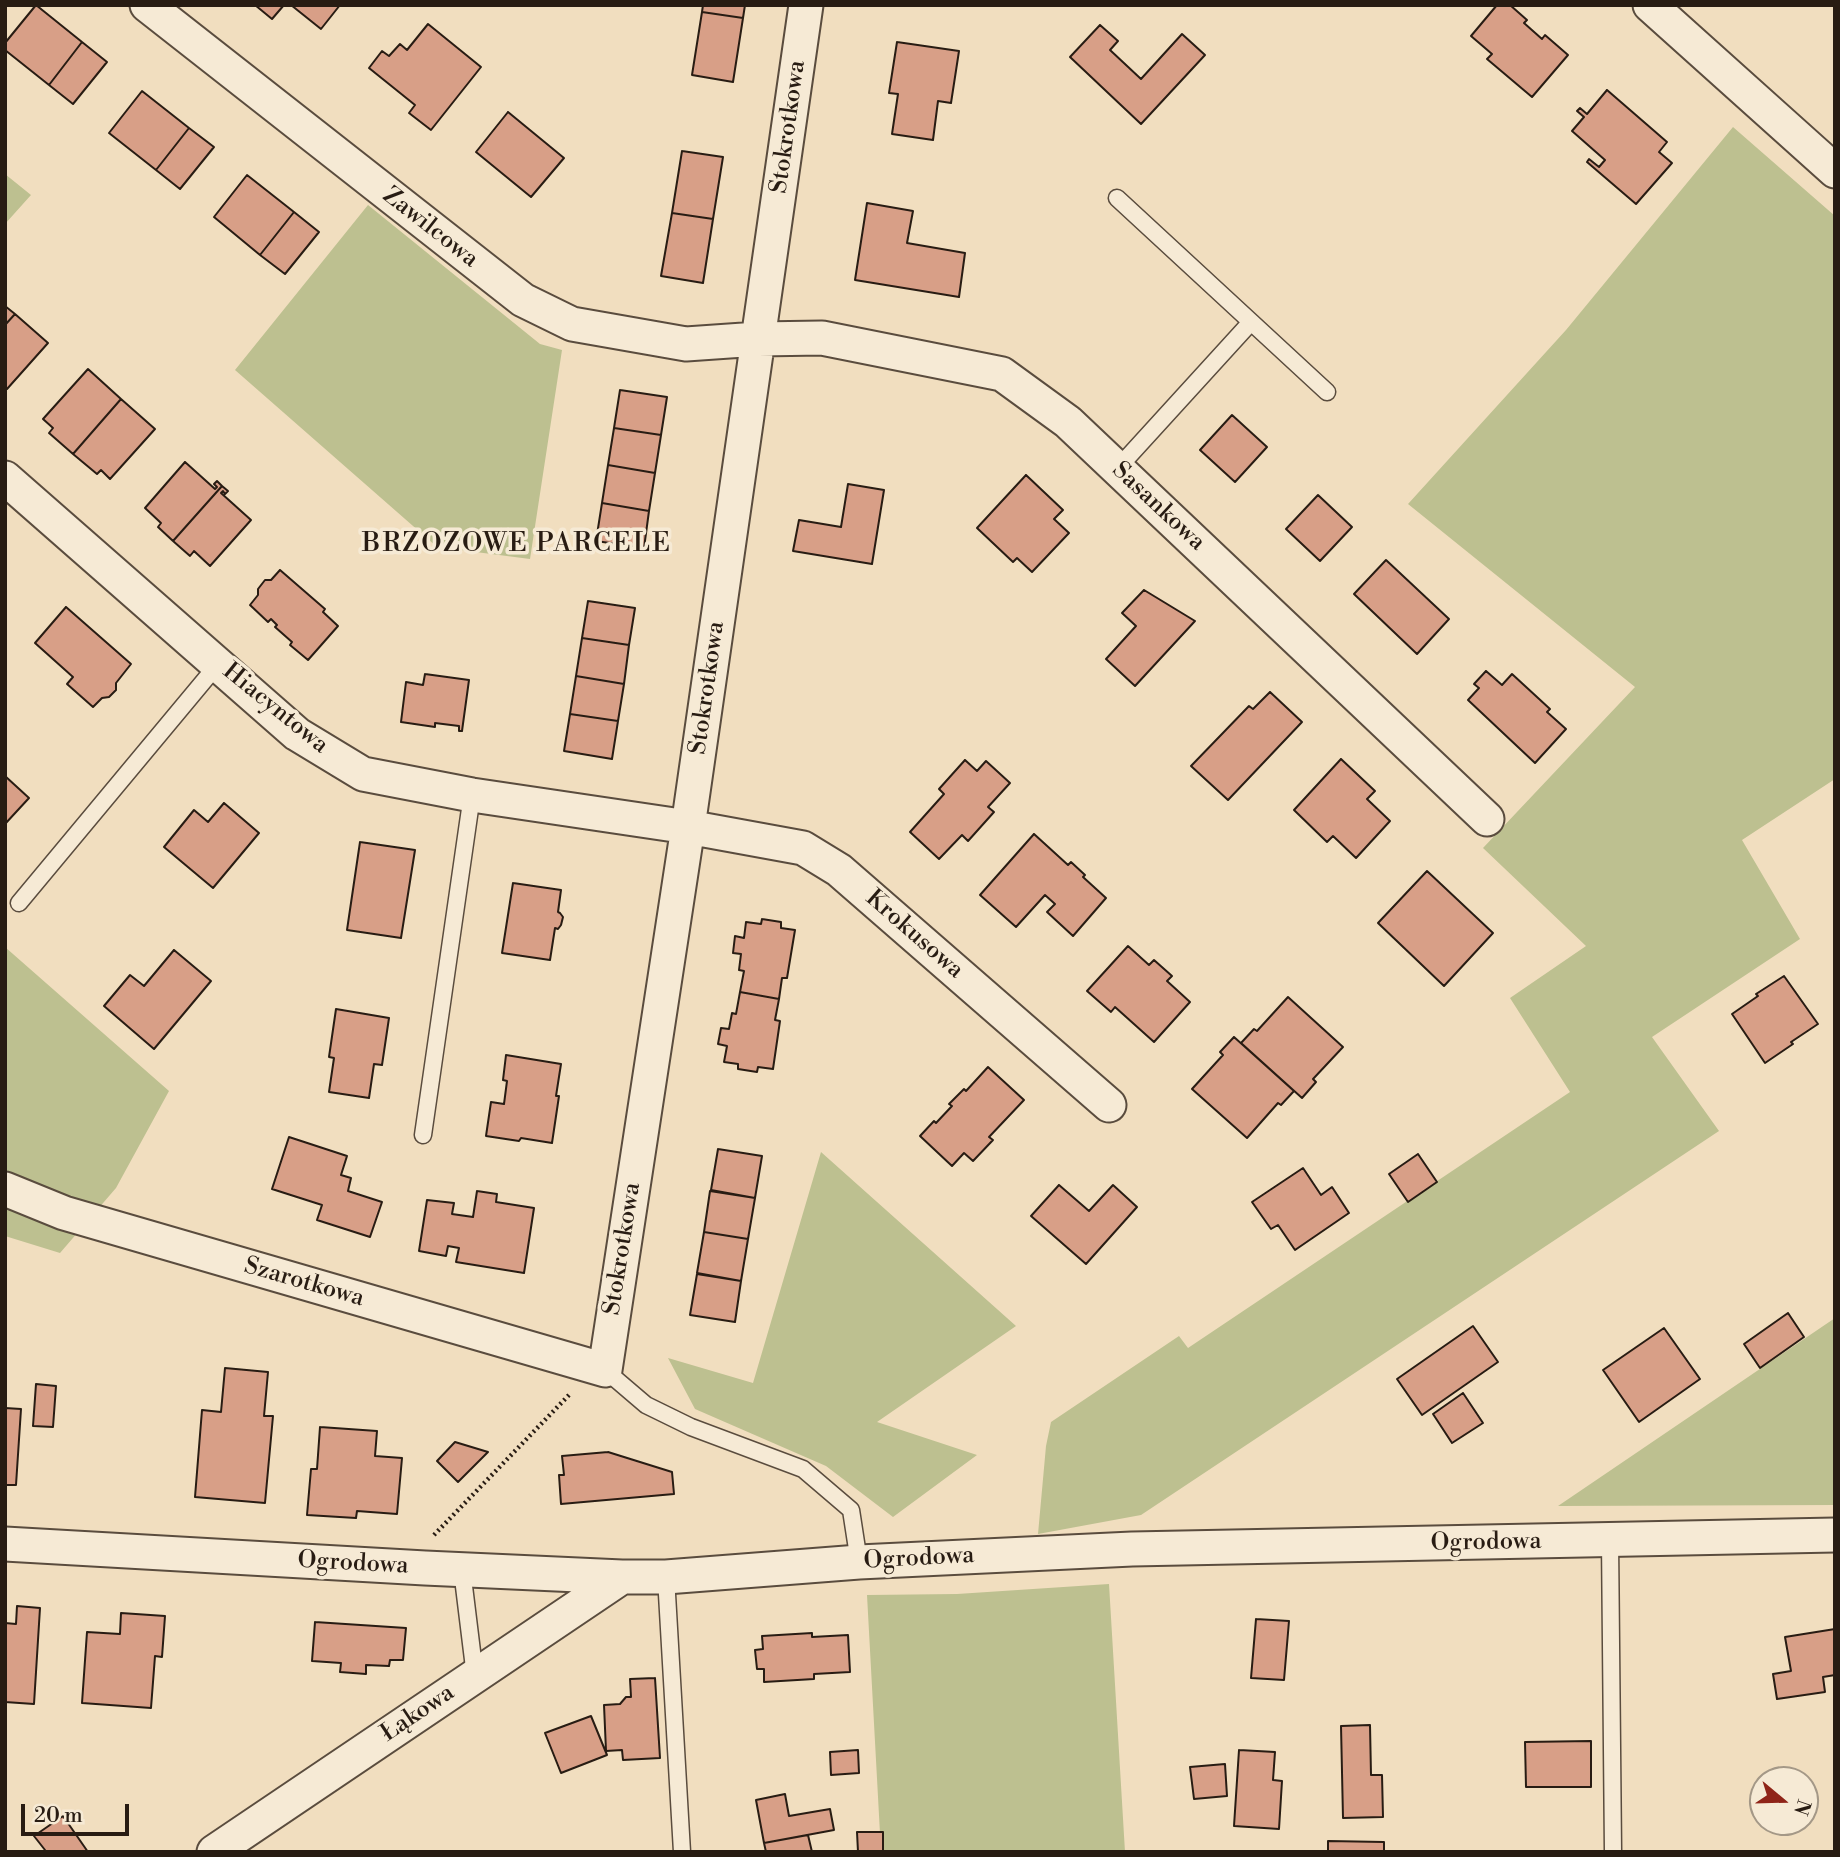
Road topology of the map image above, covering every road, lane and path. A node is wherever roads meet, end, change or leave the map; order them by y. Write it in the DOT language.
graph roads {
  1 [pos="147,5"];
  2 [pos="806,5"];
  3 [pos="1650,5"];
  4 [pos="1835,171"];
  5 [pos="1117,198"];
  6 [pos="1251,322"];
  7 [pos="758,339"];
  8 [pos="1326,392"];
  9 [pos="1117,470"];
  10 [pos="5,478"];
  11 [pos="218,664"];
  12 [pos="472,795"];
  13 [pos="1487,819"];
  14 [pos="688,827"];
  15 [pos="19,903"];
  16 [pos="1109,1105"];
  17 [pos="423,1135"];
  18 [pos="5,1189"];
  19 [pos="600,1369"];
  20 [pos="1835,1535"];
  21 [pos="1609,1540"];
  22 [pos="5,1544"];
  23 [pos="859,1562"];
  24 [pos="425,1568"];
  25 [pos="462,1570"];
  26 [pos="622,1577"];
  27 [pos="666,1577"];
  28 [pos="475,1676"];
  29 [pos="214,1852"];
  30 [pos="682,1852"];
  31 [pos="1613,1852"];
  1 -- 7 [label="street, Zawilcowa"];
  2 -- 7 [label="street, Stokrotkowa"];
  3 -- 4 [label="street"];
  5 -- 6 [label="lane"];
  6 -- 8 [label="lane"];
  6 -- 9 [label="lane"];
  7 -- 9 [label="street, Sasankowa"];
  7 -- 14 [label="street, Stokrotkowa"];
  9 -- 13 [label="street, Sasankowa"];
  10 -- 11 [label="street, Hiacyntowa"];
  11 -- 12 [label="street, Hiacyntowa"];
  11 -- 15 [label="lane"];
  12 -- 14 [label="street, Hiacyntowa"];
  12 -- 17 [label="lane"];
  14 -- 16 [label="street, Krokusowa"];
  14 -- 19 [label="street, Stokrotkowa"];
  18 -- 19 [label="street, Szarotkowa"];
  19 -- 23 [label="lane"];
  19 -- 24 [label="path"];
  20 -- 21 [label="street, Ogrodowa"];
  21 -- 23 [label="street, Ogrodowa"];
  21 -- 31 [label="lane"];
  22 -- 24 [label="street, Ogrodowa"];
  23 -- 27 [label="street, Ogrodowa"];
  24 -- 25 [label="street, Ogrodowa"];
  25 -- 26 [label="street, Ogrodowa"];
  25 -- 28 [label="lane"];
  26 -- 27 [label="street, Ogrodowa"];
  26 -- 28 [label="street, Łąkowa"];
  27 -- 30 [label="lane"];
  28 -- 29 [label="street, Łąkowa"];
}
